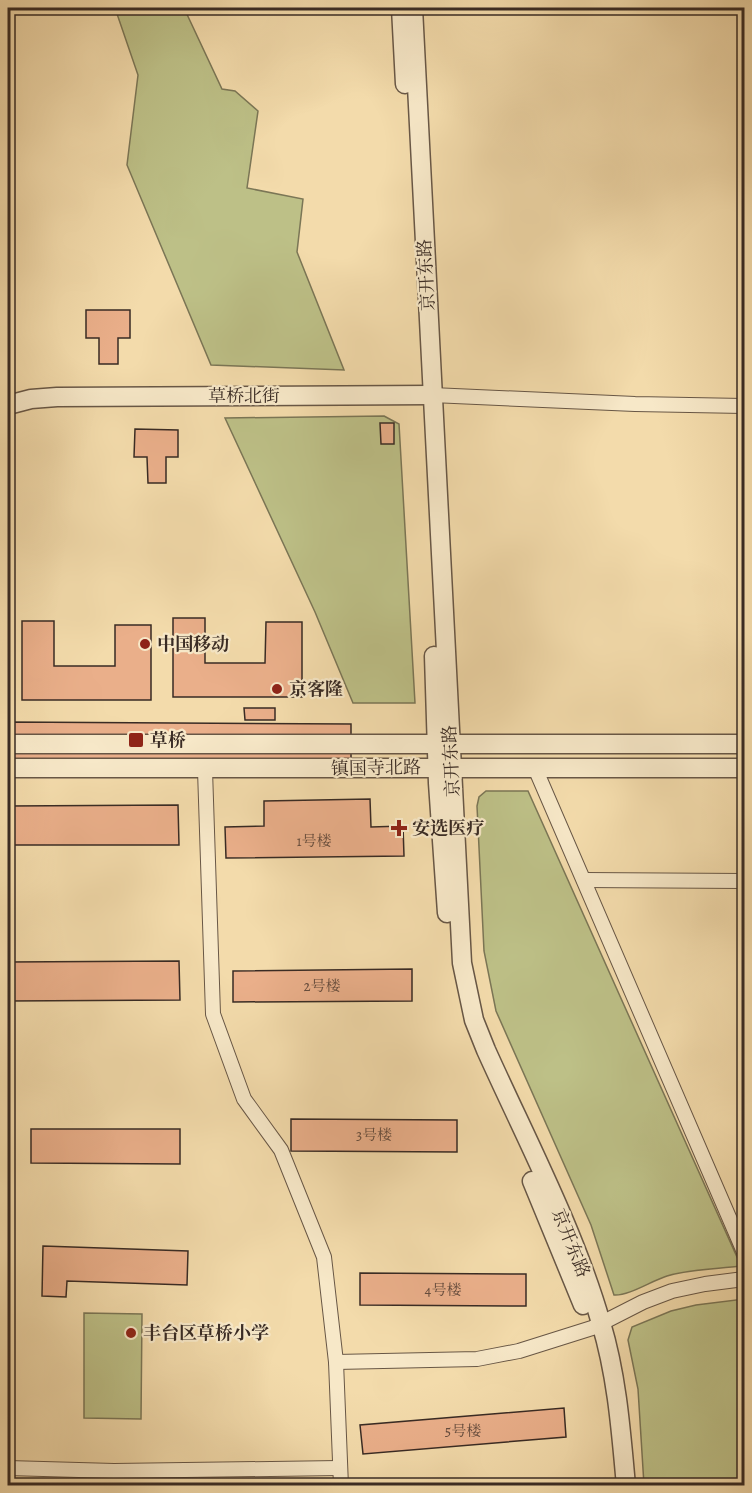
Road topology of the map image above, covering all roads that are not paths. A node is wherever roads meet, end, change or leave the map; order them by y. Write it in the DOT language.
graph roads {
  1 [pos="400,8"];
  2 [pos="414,8"];
  3 [pos="426,395"];
  4 [pos="8,405"];
  5 [pos="744,406"];
  6 [pos="8,744"];
  7 [pos="444,744"];
  8 [pos="744,744"];
  9 [pos="8,768"];
  10 [pos="445,768"];
  11 [pos="535,768"];
  12 [pos="744,768"];
  13 [pos="205,770"];
  14 [pos="584,880"];
  15 [pos="743,880"];
  16 [pos="744,1252"];
  17 [pos="744,1279"];
  18 [pos="597,1326"];
  19 [pos="336,1362"];
  20 [pos="8,1468"];
  21 [pos="339,1468"];
  22 [pos="341,1485"];
  23 [pos="615,1485"];
  24 [pos="626,1485"];
  1 -- 3 [label="street, 京开东路"];
  2 -- 3 [label="street, 京开东路"];
  3 -- 4 [label="street, 草桥北街"];
  3 -- 5 [label="street"];
  3 -- 7 [label="street, 京开东路"];
  6 -- 7 [label="street, 镇国寺北路"];
  7 -- 8 [label="street, 镇国寺北路"];
  7 -- 10 [label="street, 京开东路"];
  9 -- 13 [label="street, 镇国寺北路"];
  10 -- 11 [label="street, 镇国寺北路"];
  10 -- 13 [label="street, 镇国寺北路"];
  10 -- 18 [label="street, 京开东路"];
  11 -- 12 [label="street, 镇国寺北路"];
  11 -- 14 [label="street"];
  13 -- 19 [label="street"];
  14 -- 15 [label="street"];
  14 -- 16 [label="street"];
  17 -- 18 [label="street"];
  18 -- 19 [label="street"];
  18 -- 23 [label="street, 京开东路"];
  18 -- 24 [label="street, 京开东路"];
  19 -- 21 [label="street"];
  20 -- 21 [label="street"];
  21 -- 22 [label="street"];
}
